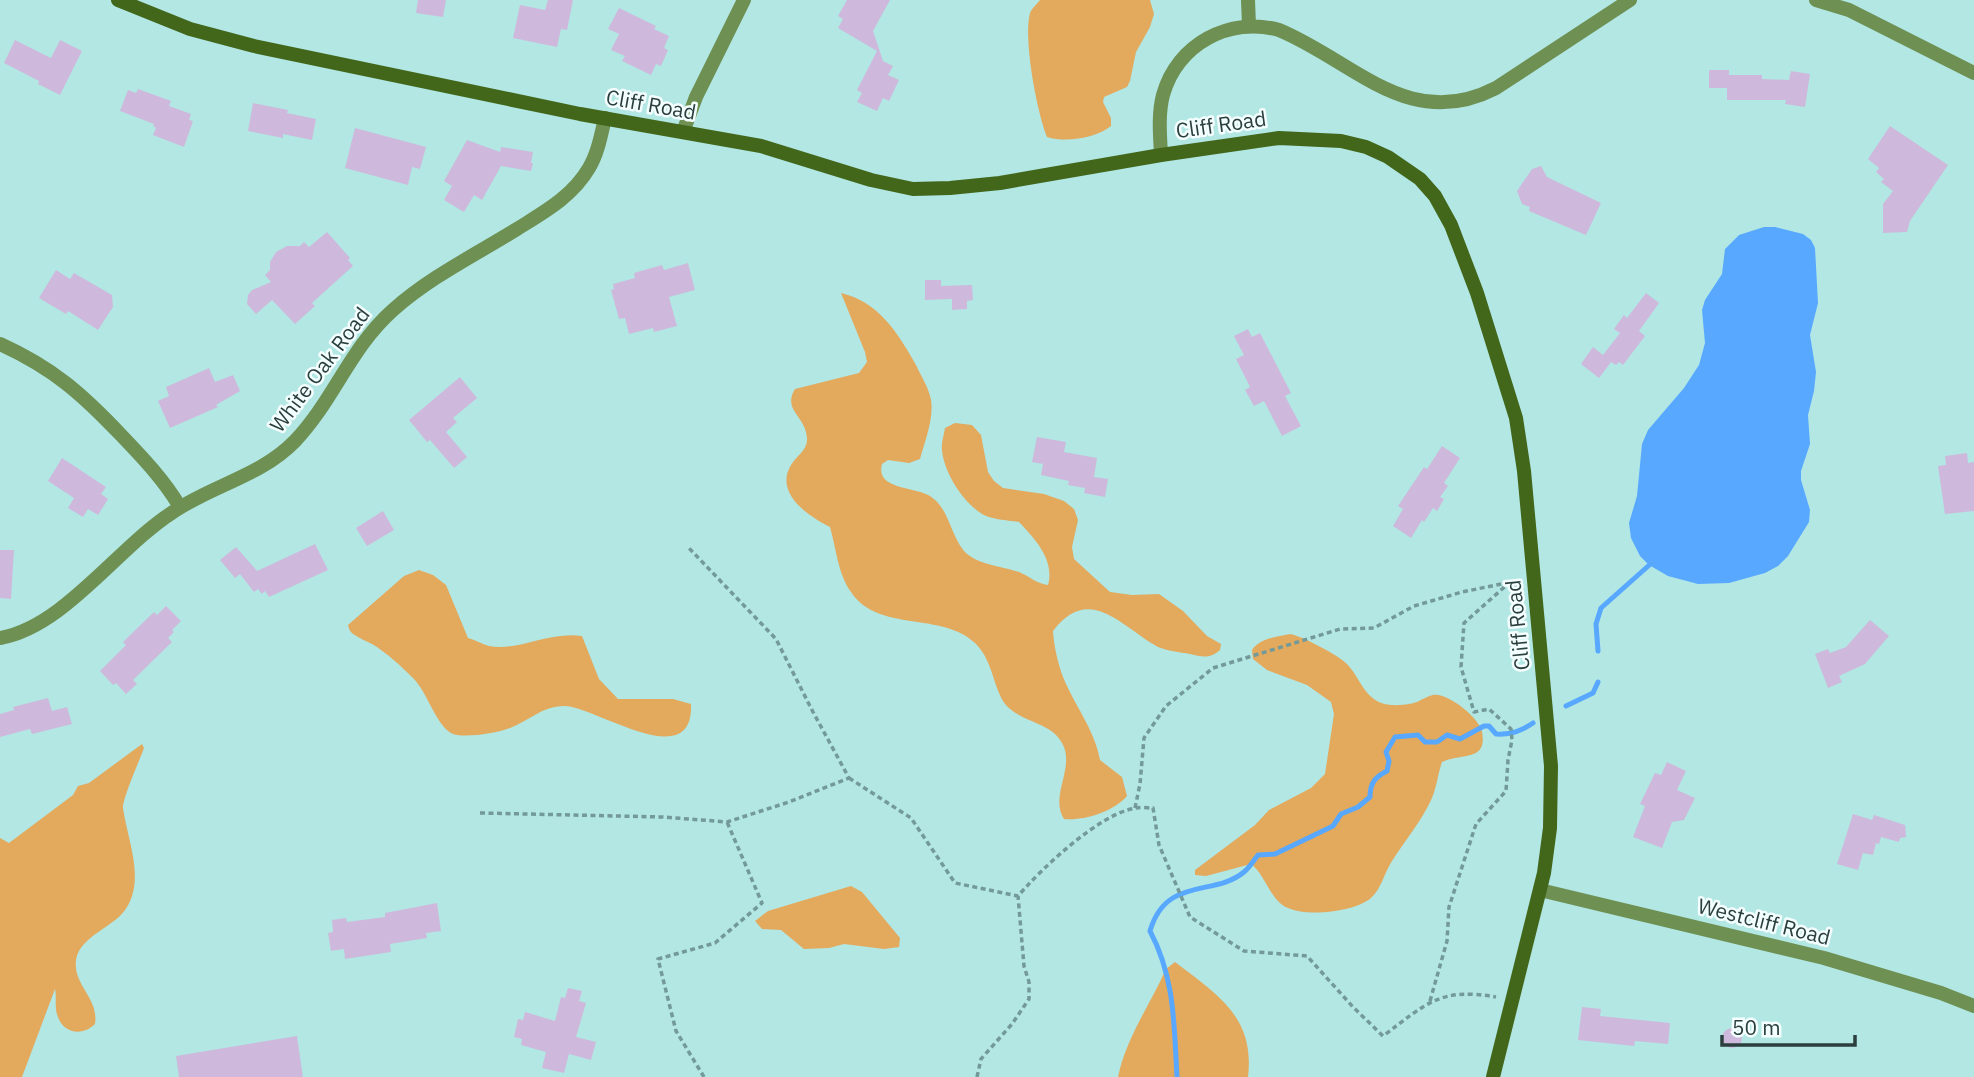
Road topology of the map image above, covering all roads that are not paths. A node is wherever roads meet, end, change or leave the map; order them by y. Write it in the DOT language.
graph roads {
  1 [pos="118,0"];
  2 [pos="744,0"];
  3 [pos="1248,0"];
  4 [pos="1630,0"];
  5 [pos="1816,0"];
  6 [pos="1249,26"];
  7 [pos="1974,74"];
  8 [pos="605,118"];
  9 [pos="683,132"];
  10 [pos="1161,155"];
  11 [pos="0,344"];
  12 [pos="180,507"];
  13 [pos="0,638"];
  14 [pos="1540,890"];
  15 [pos="1974,1006"];
  16 [pos="1493,1077"];
  1 -- 8 [label="street, Cliff Road"];
  2 -- 9 [label="street"];
  3 -- 6 [label="street"];
  4 -- 6 [label="street"];
  5 -- 7 [label="street"];
  6 -- 10 [label="street"];
  8 -- 9 [label="street, Cliff Road"];
  8 -- 12 [label="street, White Oak Road"];
  9 -- 10 [label="street, Cliff Road"];
  10 -- 14 [label="street, Cliff Road"];
  11 -- 12 [label="street"];
  12 -- 13 [label="street, White Oak Road"];
  14 -- 15 [label="street, Westcliff Road"];
  14 -- 16 [label="street, Cliff Road"];
}
